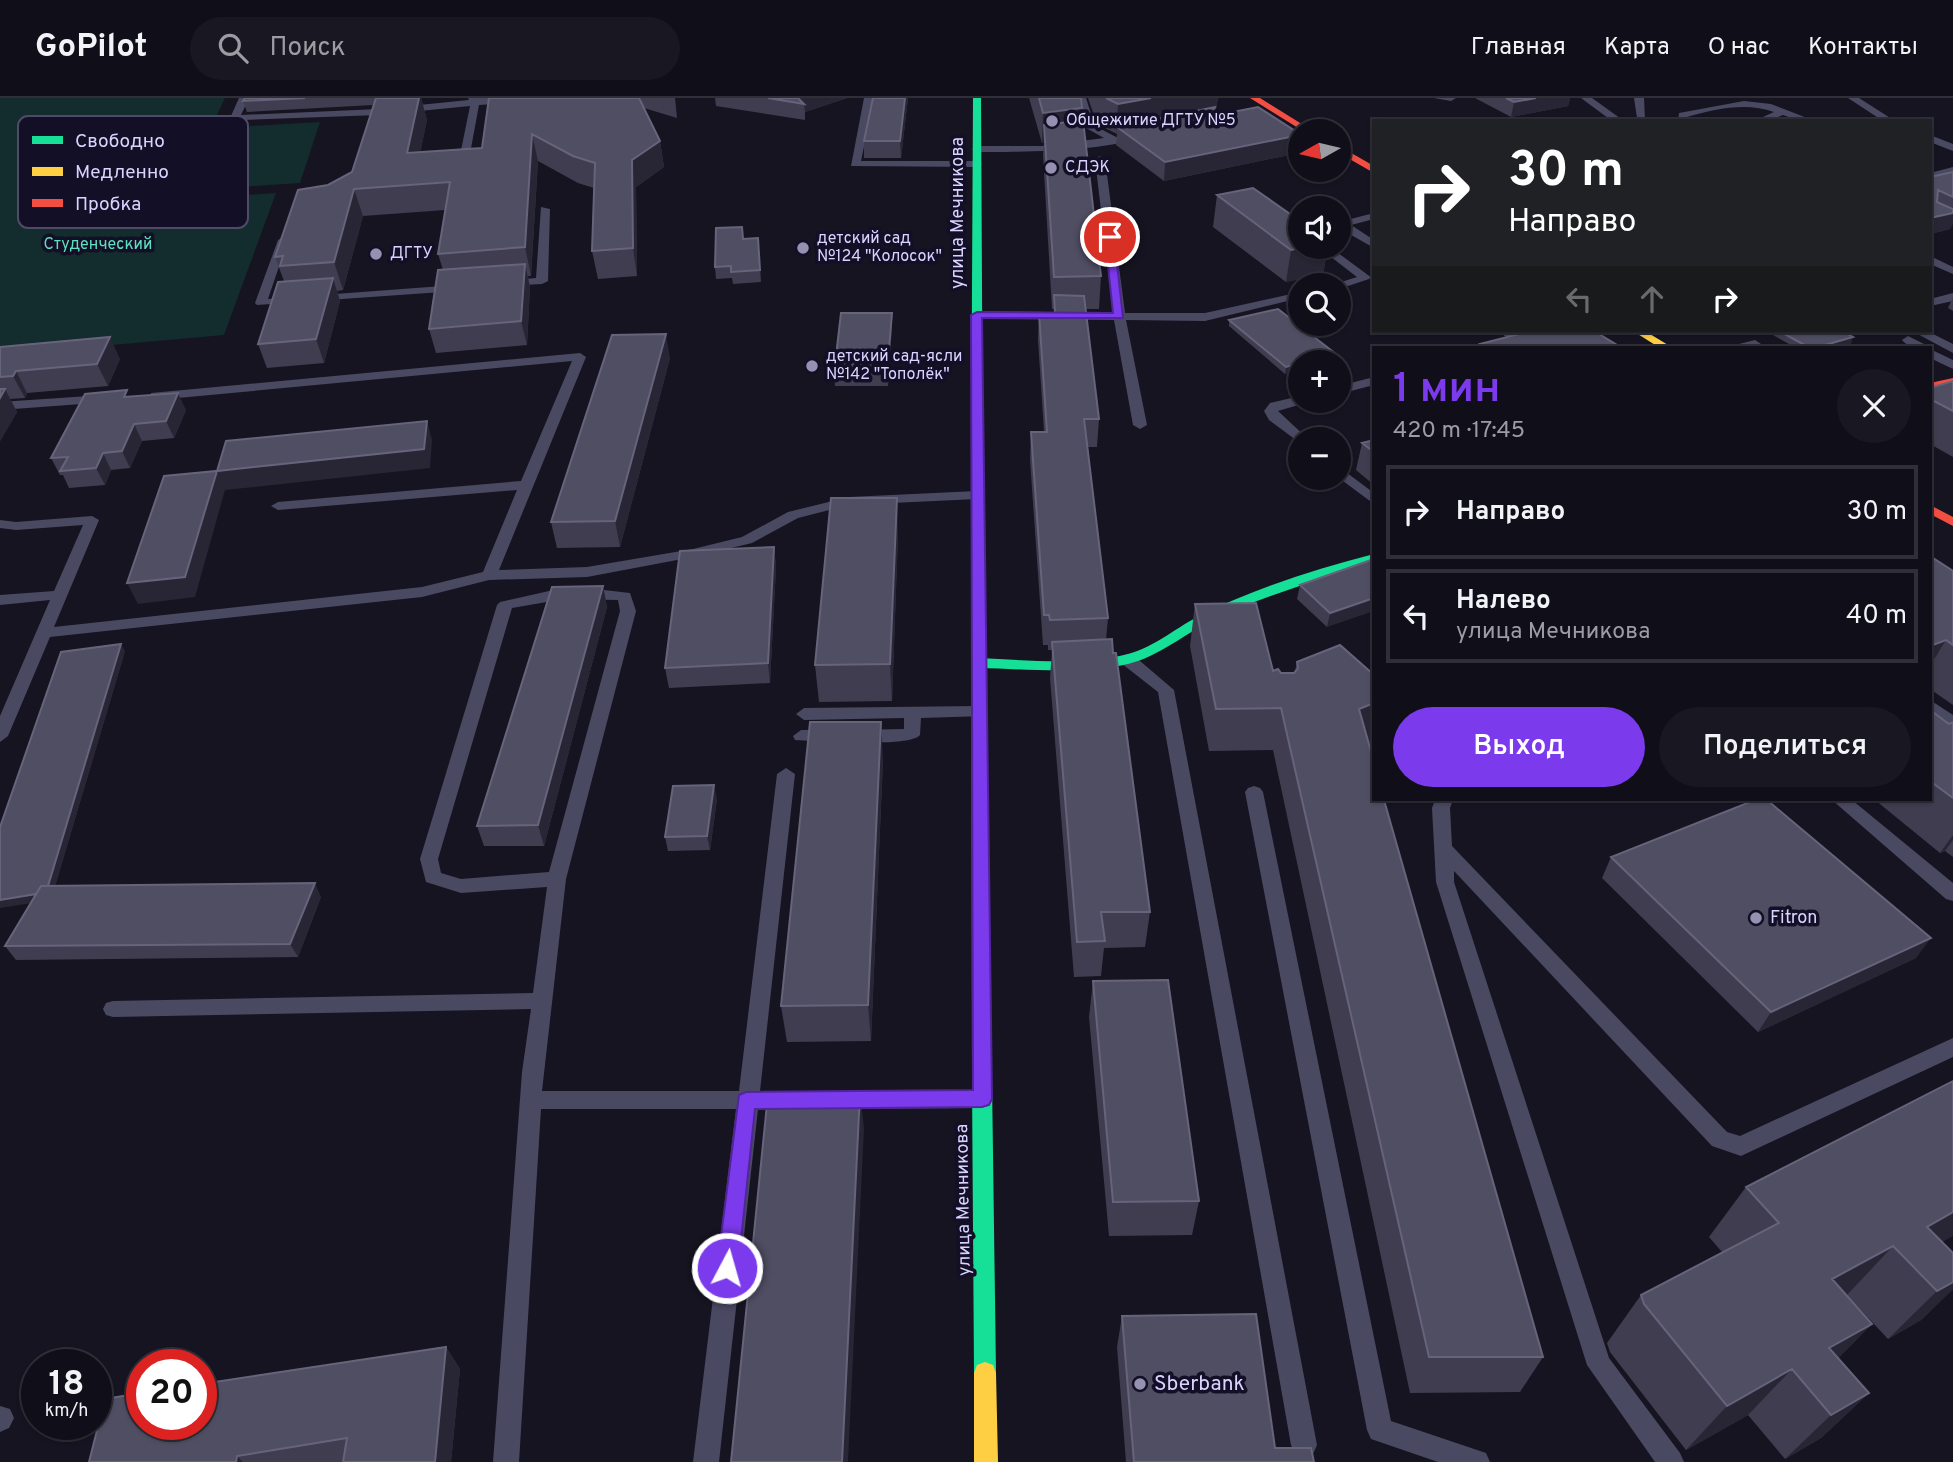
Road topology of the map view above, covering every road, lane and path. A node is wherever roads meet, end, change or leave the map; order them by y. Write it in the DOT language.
graph roads {
  1 [pos="244,98"];
  2 [pos="544,98"];
  3 [pos="869,98"];
  4 [pos="977,98"];
  5 [pos="1081,98"];
  6 [pos="1439,98"];
  7 [pos="1451,98"];
  8 [pos="1586,98"];
  9 [pos="1639,98"];
  10 [pos="1853,98"];
  11 [pos="1752,99"];
  12 [pos="474,100"];
  13 [pos="1253,105"];
  14 [pos="1778,110"];
  15 [pos="379,112"];
  16 [pos="235,116"];
  17 [pos="248,118"];
  18 [pos="1642,118"];
  19 [pos="1290,119"];
  20 [pos="1617,119"];
  21 [pos="1683,119"];
  22 [pos="1766,119"];
  23 [pos="1804,119"];
  24 [pos="1887,119"];
  25 [pos="376,124"];
  26 [pos="1153,132"];
  27 [pos="1932,139"];
  28 [pos="1115,140"];
  29 [pos="1953,148"];
  30 [pos="1351,156"];
  31 [pos="977,157"];
  32 [pos="1100,159"];
  33 [pos="1372,168"];
  34 [pos="1953,170"];
  35 [pos="462,171"];
  36 [pos="1932,175"];
  37 [pos="545,209"];
  38 [pos="1372,216"];
  39 [pos="1351,221"];
  40 [pos="287,226"];
  41 [pos="1351,231"];
  42 [pos="1372,244"];
  43 [pos="1340,259"];
  44 [pos="1932,260"];
  45 [pos="1953,271"];
  46 [pos="1351,282"];
  47 [pos="488,285"];
  48 [pos="475,286"];
  49 [pos="1953,297"];
  50 [pos="1288,298"];
  51 [pos="1932,302"];
  52 [pos="977,315"];
  53 [pos="1119,316"];
  54 [pos="1507,333"];
  55 [pos="1641,333"];
  56 [pos="1913,336"];
  57 [pos="1520,342"];
  58 [pos="1664,346"];
  59 [pos="1953,349"];
  60 [pos="1932,354"];
  61 [pos="1953,365"];
  62 [pos="1953,381"];
  63 [pos="1372,382"];
  64 [pos="1932,386"];
  65 [pos="1351,387"];
  66 [pos="140,397"];
  67 [pos="115,398"];
  68 [pos="1288,403"];
  69 [pos="0,406"];
  70 [pos="1140,425"];
  71 [pos="1288,428"];
  72 [pos="1351,481"];
  73 [pos="527,485"];
  74 [pos="977,495"];
  75 [pos="1372,498"];
  76 [pos="278,506"];
  77 [pos="1932,510"];
  78 [pos="1953,523"];
  79 [pos="0,524"];
  80 [pos="1372,559"];
  81 [pos="489,575"];
  82 [pos="58,596"];
  83 [pos="0,600"];
  84 [pos="1248,601"];
  85 [pos="1256,618"];
  86 [pos="42,633"];
  87 [pos="1127,659"];
  88 [pos="979,663"];
  89 [pos="1932,707"];
  90 [pos="979,712"];
  91 [pos="913,713"];
  92 [pos="804,714"];
  93 [pos="1953,723"];
  94 [pos="0,736"];
  95 [pos="801,736"];
  96 [pos="786,774"];
  97 [pos="1254,792"];
  98 [pos="1444,801"];
  99 [pos="1842,801"];
  100 [pos="1443,848"];
  101 [pos="557,879"];
  102 [pos="1953,894"];
  103 [pos="542,1001"];
  104 [pos="113,1009"];
  105 [pos="1953,1047"];
  106 [pos="982,1099"];
  107 [pos="531,1100"];
  108 [pos="746,1101"];
  109 [pos="1304,1445"];
  110 [pos="1666,1461"];
  111 [pos="506,1462"];
  112 [pos="706,1462"];
  113 [pos="986,1462"];
  114 [pos="1477,1462"];
  1 -- 16 [label="lane"];
  2 -- 12 [label="lane"];
  3 -- 31 [label="lane"];
  4 -- 31 [label="main road, улица Мечникова"];
  5 -- 28 [label="lane"];
  6 -- 7 [label="lane"];
  8 -- 20 [label="lane"];
  9 -- 18 [label="lane"];
  10 -- 24 [label="lane"];
  11 -- 14 [label="lane"];
  11 -- 21 [label="lane"];
  12 -- 15 [label="lane"];
  12 -- 35 [label="lane"];
  13 -- 19 [label="main road"];
  14 -- 22 [label="lane"];
  14 -- 23 [label="lane"];
  15 -- 17 [label="lane"];
  15 -- 25 [label="lane"];
  26 -- 28 [label="lane"];
  27 -- 29 [label="lane"];
  28 -- 31 [label="lane"];
  30 -- 33 [label="main road"];
  31 -- 52 [label="main road, улица Мечникова"];
  32 -- 53 [label="lane"];
  34 -- 36 [label="lane"];
  37 -- 47 [label="lane"];
  38 -- 39 [label="lane"];
  40 -- 48 [label="lane"];
  41 -- 42 [label="lane"];
  43 -- 46 [label="lane"];
  44 -- 45 [label="lane"];
  49 -- 51 [label="lane"];
  50 -- 53 [label="lane"];
  52 -- 53 [label="lane"];
  52 -- 74 [label="main road, улица Мечникова"];
  53 -- 70 [label="lane"];
  54 -- 57 [label="lane"];
  55 -- 58 [label="main road"];
  56 -- 59 [label="lane"];
  60 -- 61 [label="lane"];
  62 -- 64 [label="main road"];
  63 -- 65 [label="lane"];
  66 -- 73 [label="lane"];
  67 -- 69 [label="lane"];
  68 -- 71 [label="lane"];
  72 -- 75 [label="lane"];
  73 -- 76 [label="lane"];
  73 -- 81 [label="lane"];
  74 -- 81 [label="lane"];
  74 -- 88 [label="main road, улица Мечникова"];
  77 -- 78 [label="main road"];
  79 -- 82 [label="lane"];
  80 -- 84 [label="main road"];
  81 -- 86 [label="lane"];
  82 -- 83 [label="lane"];
  82 -- 86 [label="lane"];
  84 -- 85 [label="lane"];
  84 -- 87 [label="main road"];
  86 -- 94 [label="lane"];
  87 -- 88 [label="main road"];
  87 -- 109 [label="lane"];
  88 -- 90 [label="main road, улица Мечникова"];
  89 -- 93 [label="lane"];
  90 -- 91 [label="lane"];
  90 -- 106 [label="main road, улица Мечникова"];
  91 -- 92 [label="lane"];
  91 -- 95 [label="lane"];
  96 -- 108 [label="lane"];
  97 -- 114 [label="lane"];
  98 -- 100 [label="lane"];
  99 -- 102 [label="lane"];
  100 -- 105 [label="lane"];
  100 -- 110 [label="lane"];
  101 -- 101 [label="lane"];
  101 -- 103 [label="lane"];
  103 -- 104 [label="lane"];
  103 -- 107 [label="lane"];
  106 -- 108 [label="lane"];
  106 -- 113 [label="main road, улица Мечникова"];
  107 -- 108 [label="lane"];
  107 -- 111 [label="lane"];
  108 -- 112 [label="lane"];
}
